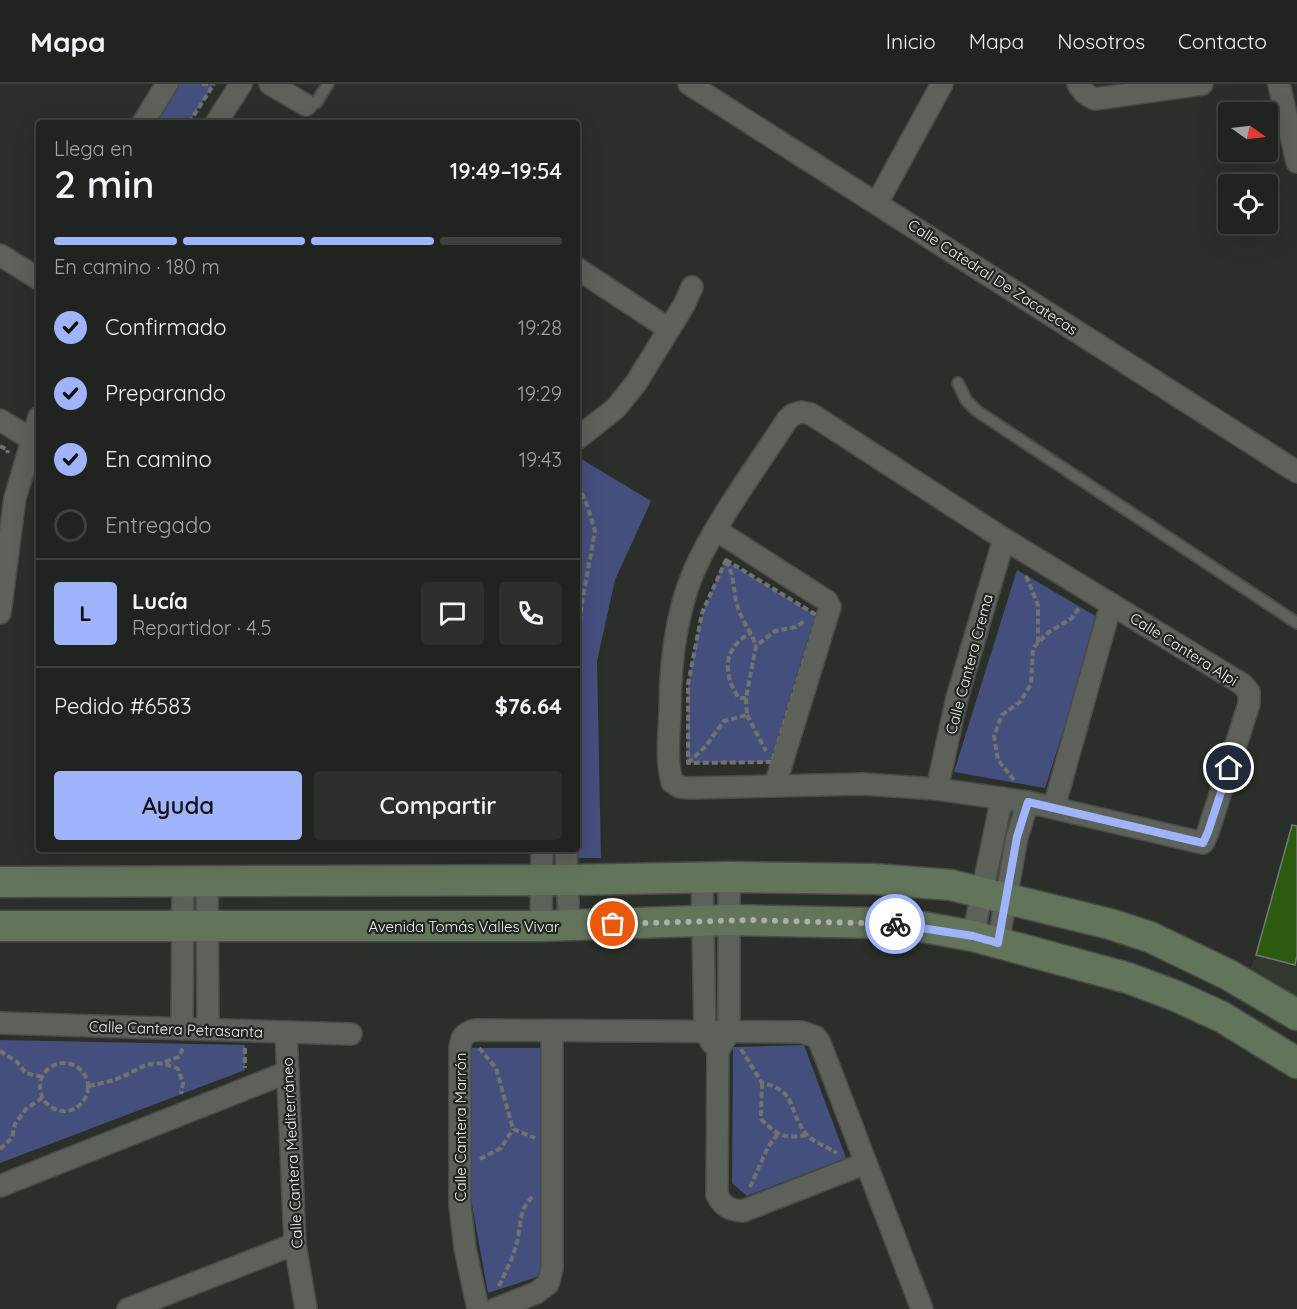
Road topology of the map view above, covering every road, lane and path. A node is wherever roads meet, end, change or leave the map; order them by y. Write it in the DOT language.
graph roads {
  1 [pos="167,84"];
  2 [pos="202,84"];
  3 [pos="208,84"];
  4 [pos="214,84"];
  5 [pos="241,84"];
  6 [pos="270,84"];
  7 [pos="328,84"];
  8 [pos="689,84"];
  9 [pos="942,84"];
  10 [pos="1078,84"];
  11 [pos="1202,84"];
  12 [pos="1279,84"];
  13 [pos="306,105"];
  14 [pos="145,120"];
  15 [pos="191,120"];
  16 [pos="218,120"];
  17 [pos="1297,162"];
  18 [pos="877,203"];
  19 [pos="0,255"];
  20 [pos="580,270"];
  21 [pos="36,277"];
  22 [pos="692,287"];
  23 [pos="669,329"];
  24 [pos="958,383"];
  25 [pos="0,420"];
  26 [pos="36,425"];
  27 [pos="580,436"];
  28 [pos="31,439"];
  29 [pos="1297,472"];
  30 [pos="580,489"];
  31 [pos="7,495"];
  32 [pos="716,530"];
  33 [pos="1004,539"];
  34 [pos="726,560"];
  35 [pos="1017,570"];
  36 [pos="1026,576"];
  37 [pos="1035,581"];
  38 [pos="1071,602"];
  39 [pos="1111,604"];
  40 [pos="1080,607"];
  41 [pos="0,613"];
  42 [pos="1089,613"];
  43 [pos="813,614"];
  44 [pos="580,620"];
  45 [pos="1297,623"];
  46 [pos="751,633"];
  47 [pos="1038,644"];
  48 [pos="756,646"];
  49 [pos="746,698"];
  50 [pos="747,715"];
  51 [pos="772,762"];
  52 [pos="687,763"];
  53 [pos="775,785"];
  54 [pos="937,789"];
  55 [pos="1004,789"];
  56 [pos="1028,802"];
  57 [pos="1054,807"];
  58 [pos="543,852"];
  59 [pos="565,852"];
  60 [pos="988,858"];
  61 [pos="1013,862"];
  62 [pos="715,877"];
  63 [pos="554,880"];
  64 [pos="0,882"];
  65 [pos="195,882"];
  66 [pos="994,894"];
  67 [pos="716,920"];
  68 [pos="0,926"];
  69 [pos="196,926"];
  70 [pos="555,926"];
  71 [pos="985,939"];
  72 [pos="183,960"];
  73 [pos="207,961"];
  74 [pos="703,964"];
  75 [pos="728,964"];
  76 [pos="1297,1015"];
  77 [pos="0,1023"];
  78 [pos="208,1029"];
  79 [pos="552,1031"];
  80 [pos="286,1032"];
  81 [pos="705,1032"];
  82 [pos="351,1034"];
  83 [pos="184,1036"];
  84 [pos="730,1044"];
  85 [pos="478,1047"];
  86 [pos="750,1047"];
  87 [pos="470,1048"];
  88 [pos="490,1048"];
  89 [pos="0,1051"];
  90 [pos="164,1062"];
  91 [pos="1297,1063"];
  92 [pos="288,1072"];
  93 [pos="42,1077"];
  94 [pos="762,1083"];
  95 [pos="89,1086"];
  96 [pos="181,1095"];
  97 [pos="42,1098"];
  98 [pos="513,1129"];
  99 [pos="777,1135"];
  100 [pos="806,1135"];
  101 [pos="544,1141"];
  102 [pos="0,1149"];
  103 [pos="856,1161"];
  104 [pos="472,1162"];
  105 [pos="0,1186"];
  106 [pos="536,1194"];
  107 [pos="747,1196"];
  108 [pos="295,1244"];
  109 [pos="509,1286"];
  110 [pos="128,1309"];
  111 [pos="306,1309"];
  112 [pos="478,1309"];
  113 [pos="495,1309"];
  114 [pos="922,1309"];
  1 -- 14 [label="street"];
  2 -- 3 [label="path"];
  4 -- 15 [label="path"];
  5 -- 16 [label="street"];
  6 -- 13 [label="street"];
  7 -- 13 [label="lane"];
  8 -- 18 [label="street, Calle Catedral De Zacatecas"];
  9 -- 18 [label="street"];
  10 -- 11 [label="street"];
  12 -- 17 [label="street"];
  18 -- 29 [label="street, Calle Catedral De Zacatecas"];
  19 -- 21 [label="street"];
  20 -- 23 [label="street"];
  22 -- 23 [label="street"];
  23 -- 27 [label="street"];
  24 -- 45 [label="lane"];
  25 -- 28 [label="street"];
  26 -- 28 [label="street"];
  28 -- 31 [label="street"];
  30 -- 44 [label="path"];
  31 -- 41 [label="street"];
  32 -- 33 [label="street, Calle Cantera Alpi"];
  32 -- 53 [label="street"];
  32 -- 53 [label="street, Calle Cantera Alpi"];
  33 -- 39 [label="street, Calle Cantera Alpi"];
  33 -- 54 [label="street, Calle Cantera Crema"];
  34 -- 43 [label="path"];
  34 -- 46 [label="path"];
  34 -- 52 [label="path"];
  35 -- 36 [label="path"];
  36 -- 37 [label="path"];
  36 -- 47 [label="path"];
  38 -- 40 [label="path"];
  39 -- 57 [label="street"];
  39 -- 57 [label="street, Calle Cantera Alpi"];
  40 -- 42 [label="path"];
  40 -- 47 [label="path"];
  43 -- 48 [label="path"];
  43 -- 51 [label="path"];
  46 -- 48 [label="path"];
  46 -- 49 [label="path"];
  47 -- 55 [label="path"];
  48 -- 49 [label="path"];
  49 -- 50 [label="path"];
  50 -- 51 [label="path"];
  50 -- 52 [label="path"];
  51 -- 52 [label="path"];
  53 -- 54 [label="street, Calle Cantera Alpi"];
  54 -- 55 [label="street, Calle Cantera Alpi"];
  55 -- 56 [label="street, Calle Cantera Alpi"];
  55 -- 60 [label="street"];
  56 -- 57 [label="street, Calle Cantera Alpi"];
  56 -- 61 [label="street"];
  58 -- 63 [label="street"];
  59 -- 63 [label="street"];
  60 -- 61 [label="street"];
  60 -- 66 [label="street"];
  61 -- 66 [label="street"];
  62 -- 63 [label="main road"];
  62 -- 66 [label="main road"];
  62 -- 67 [label="street"];
  63 -- 65 [label="main road"];
  63 -- 70 [label="street"];
  64 -- 65 [label="main road"];
  65 -- 69 [label="street"];
  66 -- 71 [label="street"];
  66 -- 76 [label="main road"];
  67 -- 70 [label="main road, Avenida Tomás Valles Vivar"];
  67 -- 71 [label="main road, Avenida Tomás Valles Vivar"];
  67 -- 74 [label="street"];
  67 -- 75 [label="street"];
  68 -- 69 [label="main road, Avenida Tomás Valles Vivar"];
  69 -- 70 [label="main road, Avenida Tomás Valles Vivar"];
  69 -- 72 [label="street"];
  69 -- 73 [label="street"];
  71 -- 91 [label="main road, Avenida Tomás Valles Vivar"];
  72 -- 73 [label="street"];
  72 -- 83 [label="street"];
  73 -- 78 [label="street"];
  74 -- 75 [label="street"];
  74 -- 81 [label="street"];
  75 -- 84 [label="street"];
  77 -- 83 [label="street, Calle Cantera Petrasanta"];
  78 -- 80 [label="street, Calle Cantera Petrasanta"];
  78 -- 83 [label="street, Calle Cantera Petrasanta"];
  79 -- 81 [label="street, Calle Cantera Marrón"];
  79 -- 112 [label="street, Calle Cantera Marrón"];
  79 -- 113 [label="street"];
  80 -- 82 [label="street, Calle Cantera Petrasanta"];
  80 -- 92 [label="street, Calle Cantera Mediterráneo"];
  81 -- 84 [label="street, Calle Cantera Marrón"];
  83 -- 90 [label="path"];
  84 -- 86 [label="path"];
  84 -- 94 [label="path"];
  84 -- 103 [label="street, Calle Cantera Marrón"];
  84 -- 103 [label="street"];
  85 -- 87 [label="path"];
  85 -- 88 [label="path"];
  85 -- 98 [label="path"];
  89 -- 93 [label="path"];
  90 -- 95 [label="path"];
  90 -- 96 [label="path"];
  92 -- 105 [label="street"];
  92 -- 108 [label="street, Calle Cantera Mediterráneo"];
  93 -- 95 [label="path"];
  93 -- 97 [label="path"];
  94 -- 99 [label="path"];
  94 -- 100 [label="path"];
  95 -- 97 [label="path"];
  97 -- 102 [label="path"];
  98 -- 101 [label="path"];
  98 -- 104 [label="path"];
  99 -- 100 [label="path"];
  99 -- 107 [label="path"];
  100 -- 103 [label="path"];
  103 -- 114 [label="street, Calle Cantera Marrón"];
  106 -- 109 [label="path"];
  108 -- 110 [label="street"];
  108 -- 111 [label="street, Calle Cantera Mediterráneo"];
}
